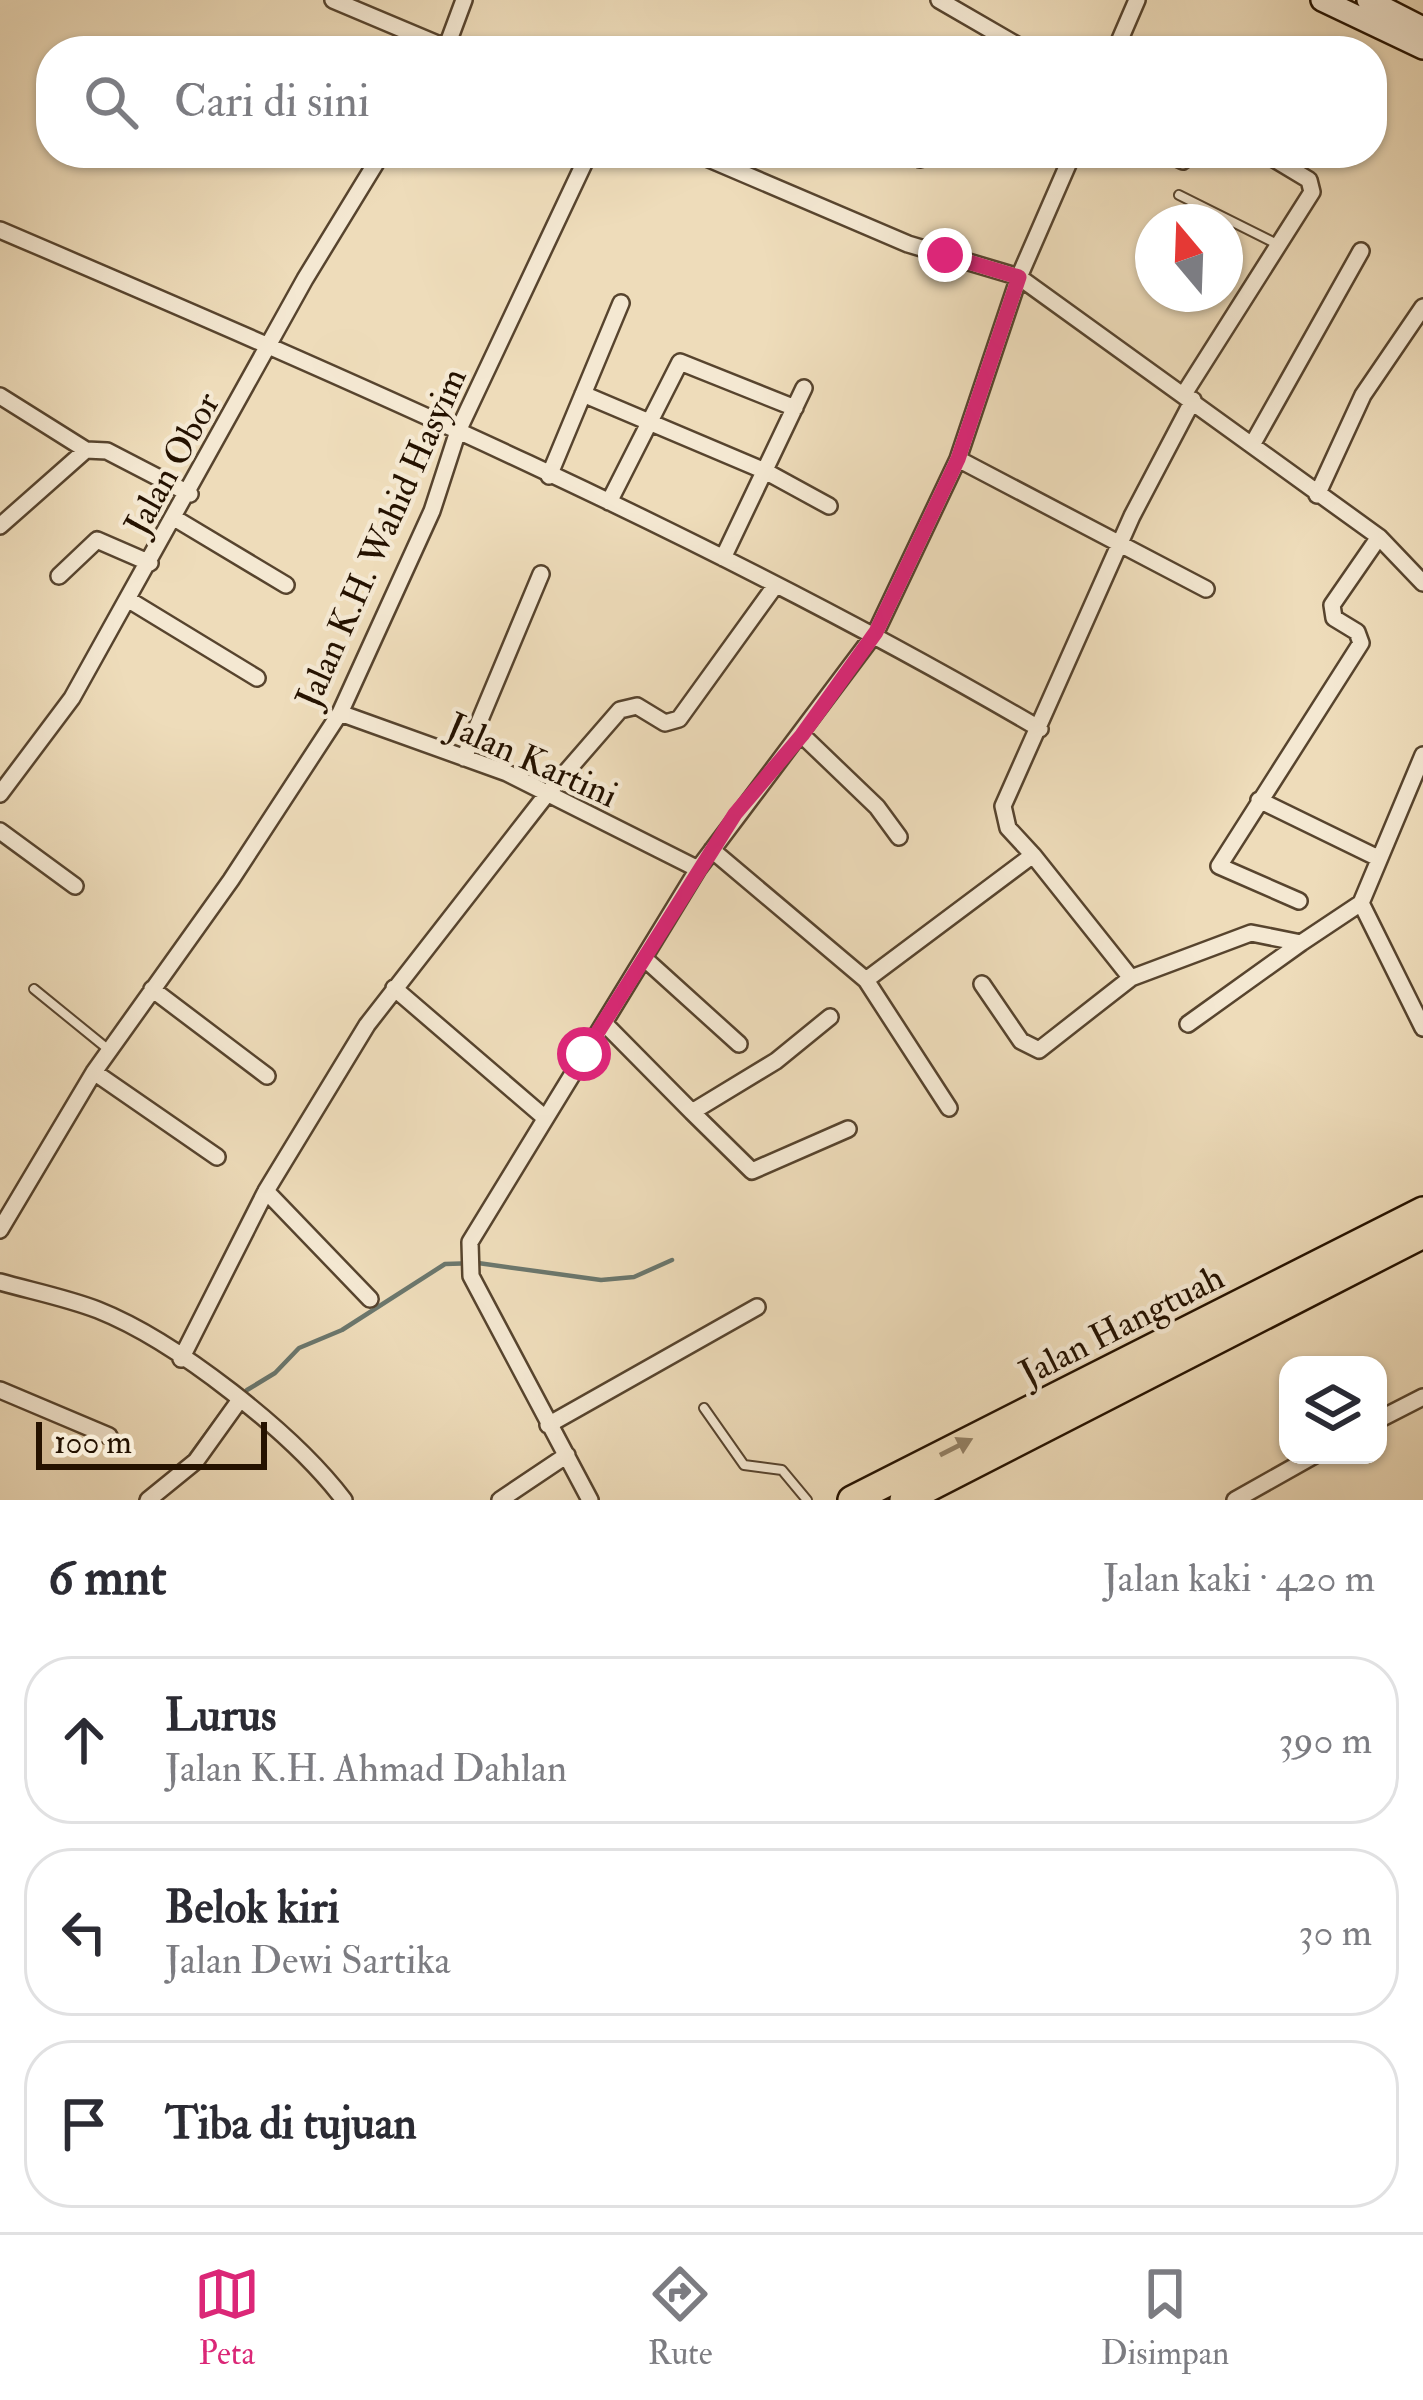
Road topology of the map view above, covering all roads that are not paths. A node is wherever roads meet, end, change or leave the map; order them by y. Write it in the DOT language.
graph roads {
  1 [pos="333,0"];
  2 [pos="464,0"];
  3 [pos="939,0"];
  4 [pos="1137,0"];
  5 [pos="1322,0"];
  6 [pos="1367,0"];
  7 [pos="1423,28"];
  8 [pos="417,36"];
  9 [pos="453,36"];
  10 [pos="991,36"];
  11 [pos="1121,36"];
  12 [pos="1423,49"];
  13 [pos="373,168"];
  14 [pos="582,168"];
  15 [pos="730,168"];
  16 [pos="1066,168"];
  17 [pos="1290,168"];
  18 [pos="1179,195"];
  19 [pos="0,230"];
  20 [pos="1278,244"];
  21 [pos="1361,250"];
  22 [pos="1019,277"];
  23 [pos="621,304"];
  24 [pos="1423,307"];
  25 [pos="265,349"];
  26 [pos="805,388"];
  27 [pos="583,394"];
  28 [pos="0,396"];
  29 [pos="1188,397"];
  30 [pos="795,408"];
  31 [pos="648,424"];
  32 [pos="458,431"];
  33 [pos="1252,446"];
  34 [pos="86,450"];
  35 [pos="958,459"];
  36 [pos="765,471"];
  37 [pos="549,476"];
  38 [pos="190,494"];
  39 [pos="1317,495"];
  40 [pos="609,502"];
  41 [pos="829,506"];
  42 [pos="176,519"];
  43 [pos="0,526"];
  44 [pos="1379,537"];
  45 [pos="1121,542"];
  46 [pos="723,558"];
  47 [pos="150,563"];
  48 [pos="541,574"];
  49 [pos="59,576"];
  50 [pos="1423,583"];
  51 [pos="286,585"];
  52 [pos="775,586"];
  53 [pos="1206,589"];
  54 [pos="129,600"];
  55 [pos="876,632"];
  56 [pos="257,678"];
  57 [pos="340,713"];
  58 [pos="1040,729"];
  59 [pos="802,735"];
  60 [pos="1423,754"];
  61 [pos="464,758"];
  62 [pos="0,794"];
  63 [pos="548,794"];
  64 [pos="1259,800"];
  65 [pos="0,831"];
  66 [pos="899,837"];
  67 [pos="712,850"];
  68 [pos="1033,855"];
  69 [pos="1378,858"];
  70 [pos="698,869"];
  71 [pos="75,886"];
  72 [pos="1299,901"];
  73 [pos="1361,903"];
  74 [pos="1301,944"];
  75 [pos="645,959"];
  76 [pos="1131,978"];
  77 [pos="866,980"];
  78 [pos="982,984"];
  79 [pos="394,988"];
  80 [pos="34,989"];
  81 [pos="152,989"];
  82 [pos="830,1017"];
  83 [pos="604,1023"];
  84 [pos="1188,1024"];
  85 [pos="1423,1028"];
  86 [pos="739,1044"];
  87 [pos="110,1051"];
  88 [pos="94,1072"];
  89 [pos="267,1076"];
  90 [pos="949,1108"];
  91 [pos="692,1112"];
  92 [pos="544,1117"];
  93 [pos="848,1129"];
  94 [pos="218,1157"];
  95 [pos="266,1191"];
  96 [pos="1423,1211"];
  97 [pos="0,1230"];
  98 [pos="1423,1234"];
  99 [pos="0,1282"];
  100 [pos="370,1299"];
  101 [pos="757,1306"];
  102 [pos="181,1359"];
  103 [pos="0,1390"];
  104 [pos="1423,1397"];
  105 [pos="238,1401"];
  106 [pos="704,1408"];
  107 [pos="1387,1415"];
  108 [pos="548,1424"];
  109 [pos="109,1436"];
  110 [pos="567,1455"];
  111 [pos="1299,1464"];
  112 [pos="148,1500"];
  113 [pos="344,1500"];
  114 [pos="500,1500"];
  115 [pos="590,1500"];
  116 [pos="807,1500"];
  117 [pos="852,1500"];
  118 [pos="904,1500"];
  119 [pos="1235,1500"];
  1 -- 8 [label="street"];
  2 -- 9 [label="street"];
  3 -- 10 [label="street"];
  4 -- 11 [label="street"];
  5 -- 12 [label="street"];
  6 -- 7 [label="street"];
  13 -- 25 [label="street, Jalan Obor"];
  14 -- 32 [label="street, Jalan K.H. Wahid Hasyim"];
  15 -- 22 [label="street"];
  16 -- 22 [label="street"];
  17 -- 20 [label="street"];
  18 -- 20 [label="lane"];
  19 -- 25 [label="street"];
  20 -- 29 [label="street"];
  21 -- 33 [label="street"];
  22 -- 29 [label="street"];
  22 -- 35 [label="street"];
  23 -- 27 [label="street"];
  24 -- 39 [label="street"];
  25 -- 32 [label="street"];
  25 -- 38 [label="street, Jalan Obor"];
  26 -- 30 [label="street"];
  27 -- 31 [label="street"];
  27 -- 37 [label="street"];
  28 -- 34 [label="street"];
  29 -- 33 [label="street"];
  29 -- 45 [label="street"];
  30 -- 31 [label="street"];
  30 -- 36 [label="street"];
  31 -- 36 [label="street"];
  31 -- 40 [label="street"];
  32 -- 37 [label="street"];
  32 -- 57 [label="street, Jalan K.H. Wahid Hasyim"];
  33 -- 39 [label="street"];
  34 -- 38 [label="street"];
  34 -- 43 [label="street"];
  35 -- 45 [label="street"];
  35 -- 55 [label="street"];
  36 -- 41 [label="street"];
  36 -- 46 [label="street"];
  37 -- 40 [label="street"];
  38 -- 42 [label="street, Jalan Obor"];
  39 -- 44 [label="street"];
  40 -- 46 [label="street"];
  42 -- 47 [label="street, Jalan Obor"];
  42 -- 51 [label="street"];
  44 -- 50 [label="street"];
  44 -- 64 [label="street"];
  45 -- 53 [label="street"];
  45 -- 58 [label="street"];
  46 -- 52 [label="street"];
  47 -- 49 [label="street"];
  47 -- 54 [label="street, Jalan Obor"];
  48 -- 61 [label="street"];
  52 -- 55 [label="street"];
  52 -- 63 [label="street"];
  54 -- 56 [label="street"];
  54 -- 62 [label="street, Jalan Obor"];
  55 -- 58 [label="street"];
  55 -- 59 [label="street"];
  57 -- 61 [label="street, Jalan Kartini"];
  57 -- 81 [label="street, Jalan K.H. Wahid Hasyim"];
  58 -- 68 [label="street"];
  59 -- 66 [label="street"];
  59 -- 67 [label="street"];
  60 -- 69 [label="street"];
  61 -- 63 [label="street, Jalan Kartini"];
  63 -- 70 [label="street, Jalan Kartini"];
  63 -- 79 [label="street"];
  64 -- 69 [label="street"];
  64 -- 72 [label="street"];
  65 -- 71 [label="street"];
  67 -- 70 [label="street"];
  67 -- 77 [label="street"];
  68 -- 76 [label="street"];
  68 -- 77 [label="street"];
  69 -- 73 [label="street"];
  70 -- 75 [label="street"];
  73 -- 74 [label="street"];
  73 -- 85 [label="street"];
  74 -- 76 [label="street"];
  74 -- 84 [label="street"];
  75 -- 83 [label="street"];
  75 -- 86 [label="street"];
  76 -- 78 [label="street"];
  77 -- 90 [label="street"];
  79 -- 92 [label="street"];
  79 -- 95 [label="street"];
  80 -- 87 [label="lane"];
  81 -- 87 [label="street, Jalan K.H. Wahid Hasyim"];
  81 -- 89 [label="street"];
  82 -- 91 [label="street"];
  83 -- 91 [label="street"];
  83 -- 92 [label="street"];
  87 -- 88 [label="street, Jalan K.H. Wahid Hasyim"];
  88 -- 94 [label="street"];
  88 -- 97 [label="street, Jalan K.H. Wahid Hasyim"];
  91 -- 93 [label="street"];
  92 -- 108 [label="street"];
  95 -- 100 [label="street"];
  95 -- 102 [label="street"];
  117 -- 96 [label="highway, Jalan Hangtuah, one-way"];
  98 -- 118 [label="highway, Jalan Hangtuah"];
  99 -- 102 [label="street"];
  101 -- 108 [label="street"];
  102 -- 105 [label="street"];
  103 -- 109 [label="street"];
  104 -- 107 [label="street"];
  105 -- 112 [label="street"];
  105 -- 113 [label="street"];
  106 -- 116 [label="lane"];
  108 -- 110 [label="street"];
  110 -- 114 [label="street"];
  110 -- 115 [label="street"];
  111 -- 119 [label="street"];
}
